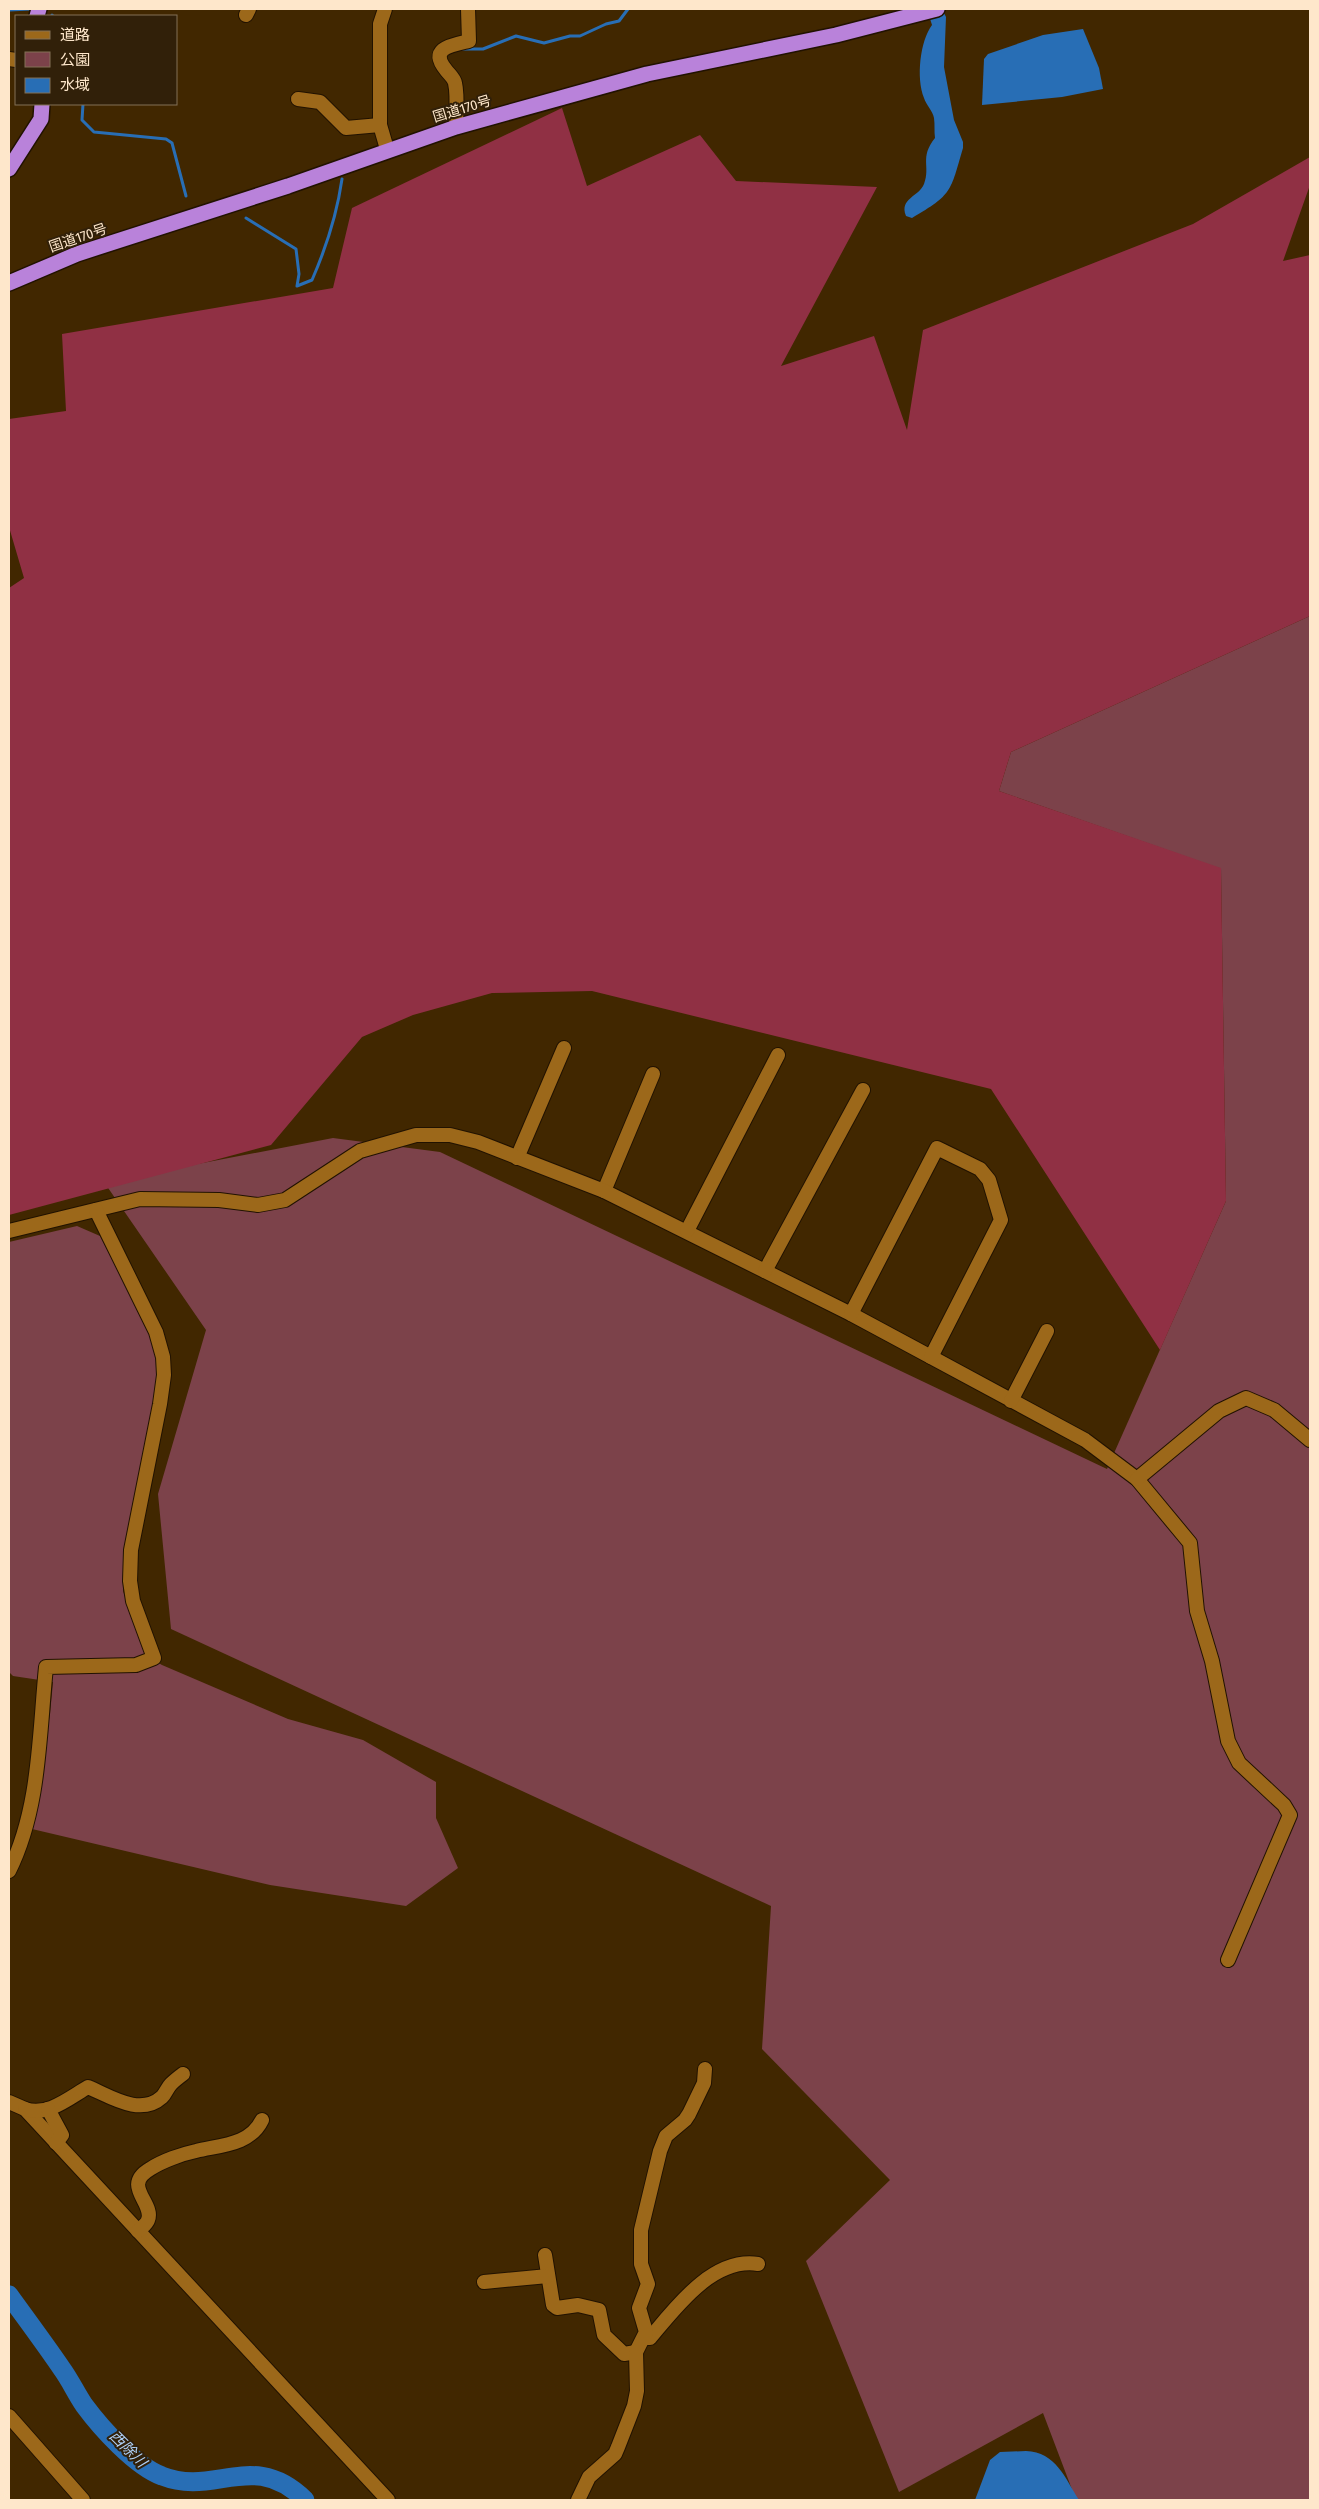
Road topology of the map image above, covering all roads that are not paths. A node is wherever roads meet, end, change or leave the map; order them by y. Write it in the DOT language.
graph roads {
  1 [pos="385,9"];
  2 [pos="468,9"];
  3 [pos="937,9"];
  4 [pos="298,98"];
  5 [pos="42,105"];
  6 [pos="380,126"];
  7 [pos="456,127"];
  8 [pos="387,150"];
  9 [pos="9,169"];
  10 [pos="9,283"];
  11 [pos="564,1048"];
  12 [pos="778,1055"];
  13 [pos="653,1074"];
  14 [pos="863,1090"];
  15 [pos="517,1158"];
  16 [pos="604,1191"];
  17 [pos="96,1210"];
  18 [pos="9,1231"];
  19 [pos="687,1231"];
  20 [pos="765,1271"];
  21 [pos="851,1314"];
  22 [pos="1047,1331"];
  23 [pos="931,1357"];
  24 [pos="1011,1401"];
  25 [pos="1310,1440"];
  26 [pos="1137,1479"];
  27 [pos="9,1870"];
  28 [pos="1228,1960"];
  29 [pos="705,2069"];
  30 [pos="184,2074"];
  31 [pos="9,2102"];
  32 [pos="24,2110"];
  33 [pos="48,2110"];
  34 [pos="262,2120"];
  35 [pos="56,2144"];
  36 [pos="138,2231"];
  37 [pos="545,2255"];
  38 [pos="758,2264"];
  39 [pos="548,2276"];
  40 [pos="484,2282"];
  41 [pos="644,2338"];
  42 [pos="636,2352"];
  43 [pos="9,2416"];
  44 [pos="83,2500"];
  45 [pos="388,2500"];
  46 [pos="578,2500"];
  1 -- 6 [label="street"];
  2 -- 7 [label="street"];
  3 -- 7 [label="highway, 国道170号"];
  4 -- 6 [label="street"];
  5 -- 9 [label="highway"];
  6 -- 8 [label="street"];
  7 -- 8 [label="highway, 国道170号"];
  8 -- 10 [label="highway, 国道170号"];
  11 -- 15 [label="street"];
  12 -- 19 [label="street"];
  13 -- 16 [label="street"];
  14 -- 20 [label="street"];
  15 -- 16 [label="street"];
  15 -- 17 [label="street"];
  16 -- 19 [label="street"];
  17 -- 18 [label="street"];
  17 -- 27 [label="street"];
  19 -- 20 [label="street"];
  20 -- 21 [label="street"];
  21 -- 23 [label="street"];
  21 -- 23 [label="street"];
  22 -- 24 [label="street"];
  23 -- 24 [label="street"];
  24 -- 26 [label="street"];
  25 -- 26 [label="street"];
  26 -- 28 [label="street"];
  29 -- 41 [label="street"];
  30 -- 33 [label="street"];
  31 -- 32 [label="street"];
  32 -- 33 [label="street"];
  32 -- 35 [label="street"];
  33 -- 35 [label="street"];
  34 -- 36 [label="street"];
  35 -- 36 [label="street"];
  36 -- 45 [label="street"];
  37 -- 39 [label="street"];
  38 -- 41 [label="street"];
  39 -- 40 [label="street"];
  39 -- 42 [label="street"];
  41 -- 42 [label="street"];
  42 -- 46 [label="street"];
  43 -- 44 [label="street"];
}
